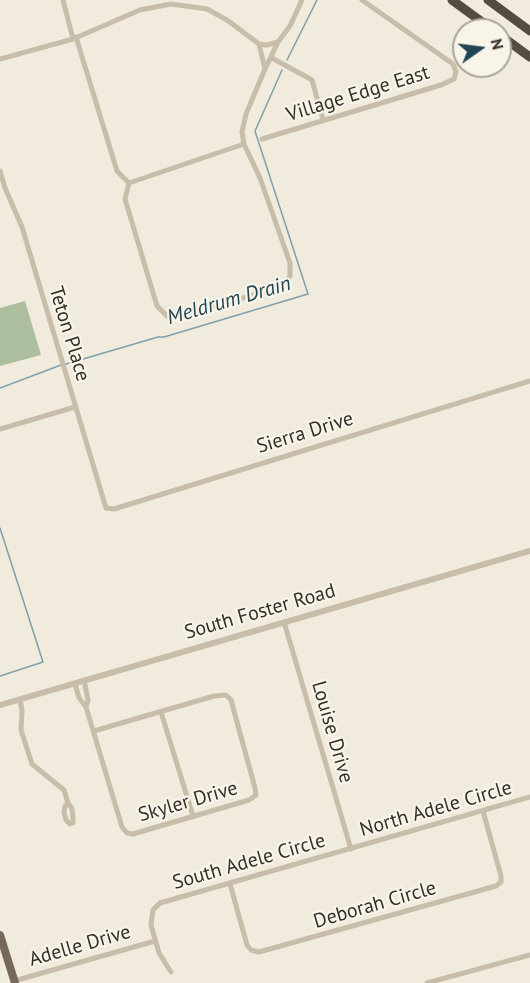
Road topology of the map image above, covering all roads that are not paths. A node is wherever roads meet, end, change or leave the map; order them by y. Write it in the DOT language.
graph roads {
  1 [pos="63,0"];
  2 [pos="302,0"];
  3 [pos="362,0"];
  4 [pos="452,0"];
  5 [pos="488,0"];
  6 [pos="171,2"];
  7 [pos="477,18"];
  8 [pos="530,31"];
  9 [pos="75,38"];
  10 [pos="278,42"];
  11 [pos="259,44"];
  12 [pos="512,44"];
  13 [pos="530,57"];
  14 [pos="272,58"];
  15 [pos="0,59"];
  16 [pos="265,69"];
  17 [pos="323,120"];
  18 [pos="262,139"];
  19 [pos="244,144"];
  20 [pos="0,171"];
  21 [pos="129,183"];
  22 [pos="530,381"];
  23 [pos="75,407"];
  24 [pos="0,429"];
  25 [pos="106,508"];
  26 [pos="530,551"];
  27 [pos="284,622"];
  28 [pos="84,680"];
  29 [pos="75,683"];
  30 [pos="20,699"];
  31 [pos="0,705"];
  32 [pos="86,707"];
  33 [pos="161,711"];
  34 [pos="94,731"];
  35 [pos="530,797"];
  36 [pos="483,811"];
  37 [pos="193,816"];
  38 [pos="73,823"];
  39 [pos="351,849"];
  40 [pos="230,884"];
  41 [pos="0,935"];
  42 [pos="155,941"];
  43 [pos="530,955"];
  44 [pos="171,972"];
  45 [pos="14,982"];
  46 [pos="427,983"];
  1 -- 9 [label="street"];
  2 -- 10 [label="street"];
  3 -- 17 [label="street, Village Edge East"];
  4 -- 7 [label="highway"];
  5 -- 8 [label="highway"];
  6 -- 9 [label="street"];
  6 -- 11 [label="street"];
  9 -- 15 [label="street"];
  9 -- 21 [label="street"];
  10 -- 11 [label="street"];
  10 -- 14 [label="street"];
  11 -- 16 [label="street"];
  12 -- 13 [label="highway"];
  14 -- 16 [label="street"];
  14 -- 17 [label="street"];
  16 -- 19 [label="street"];
  17 -- 18 [label="street, Village Edge East"];
  19 -- 21 [label="street"];
  19 -- 21 [label="street"];
  20 -- 23 [label="street, Teton Place"];
  22 -- 25 [label="street, Sierra Drive"];
  23 -- 24 [label="street"];
  23 -- 25 [label="street, Teton Place"];
  26 -- 27 [label="street, South Foster Road"];
  27 -- 28 [label="street, South Foster Road"];
  27 -- 39 [label="street, Louise Drive"];
  28 -- 29 [label="street, South Foster Road"];
  28 -- 32 [label="street"];
  29 -- 30 [label="street, South Foster Road"];
  29 -- 32 [label="street"];
  30 -- 31 [label="street, South Foster Road"];
  30 -- 38 [label="street"];
  32 -- 34 [label="street"];
  33 -- 34 [label="street"];
  33 -- 37 [label="street"];
  33 -- 37 [label="street, Skyler Drive"];
  34 -- 37 [label="street, Skyler Drive"];
  35 -- 36 [label="street, North Adele Circle"];
  36 -- 39 [label="street, North Adele Circle"];
  36 -- 40 [label="street, Deborah Circle"];
  39 -- 40 [label="street, South Adele Circle"];
  40 -- 42 [label="street, South Adele Circle"];
  41 -- 45 [label="main road"];
  42 -- 44 [label="street, South Adele Circle"];
  42 -- 45 [label="street, Adelle Drive"];
  43 -- 46 [label="street"];
}
